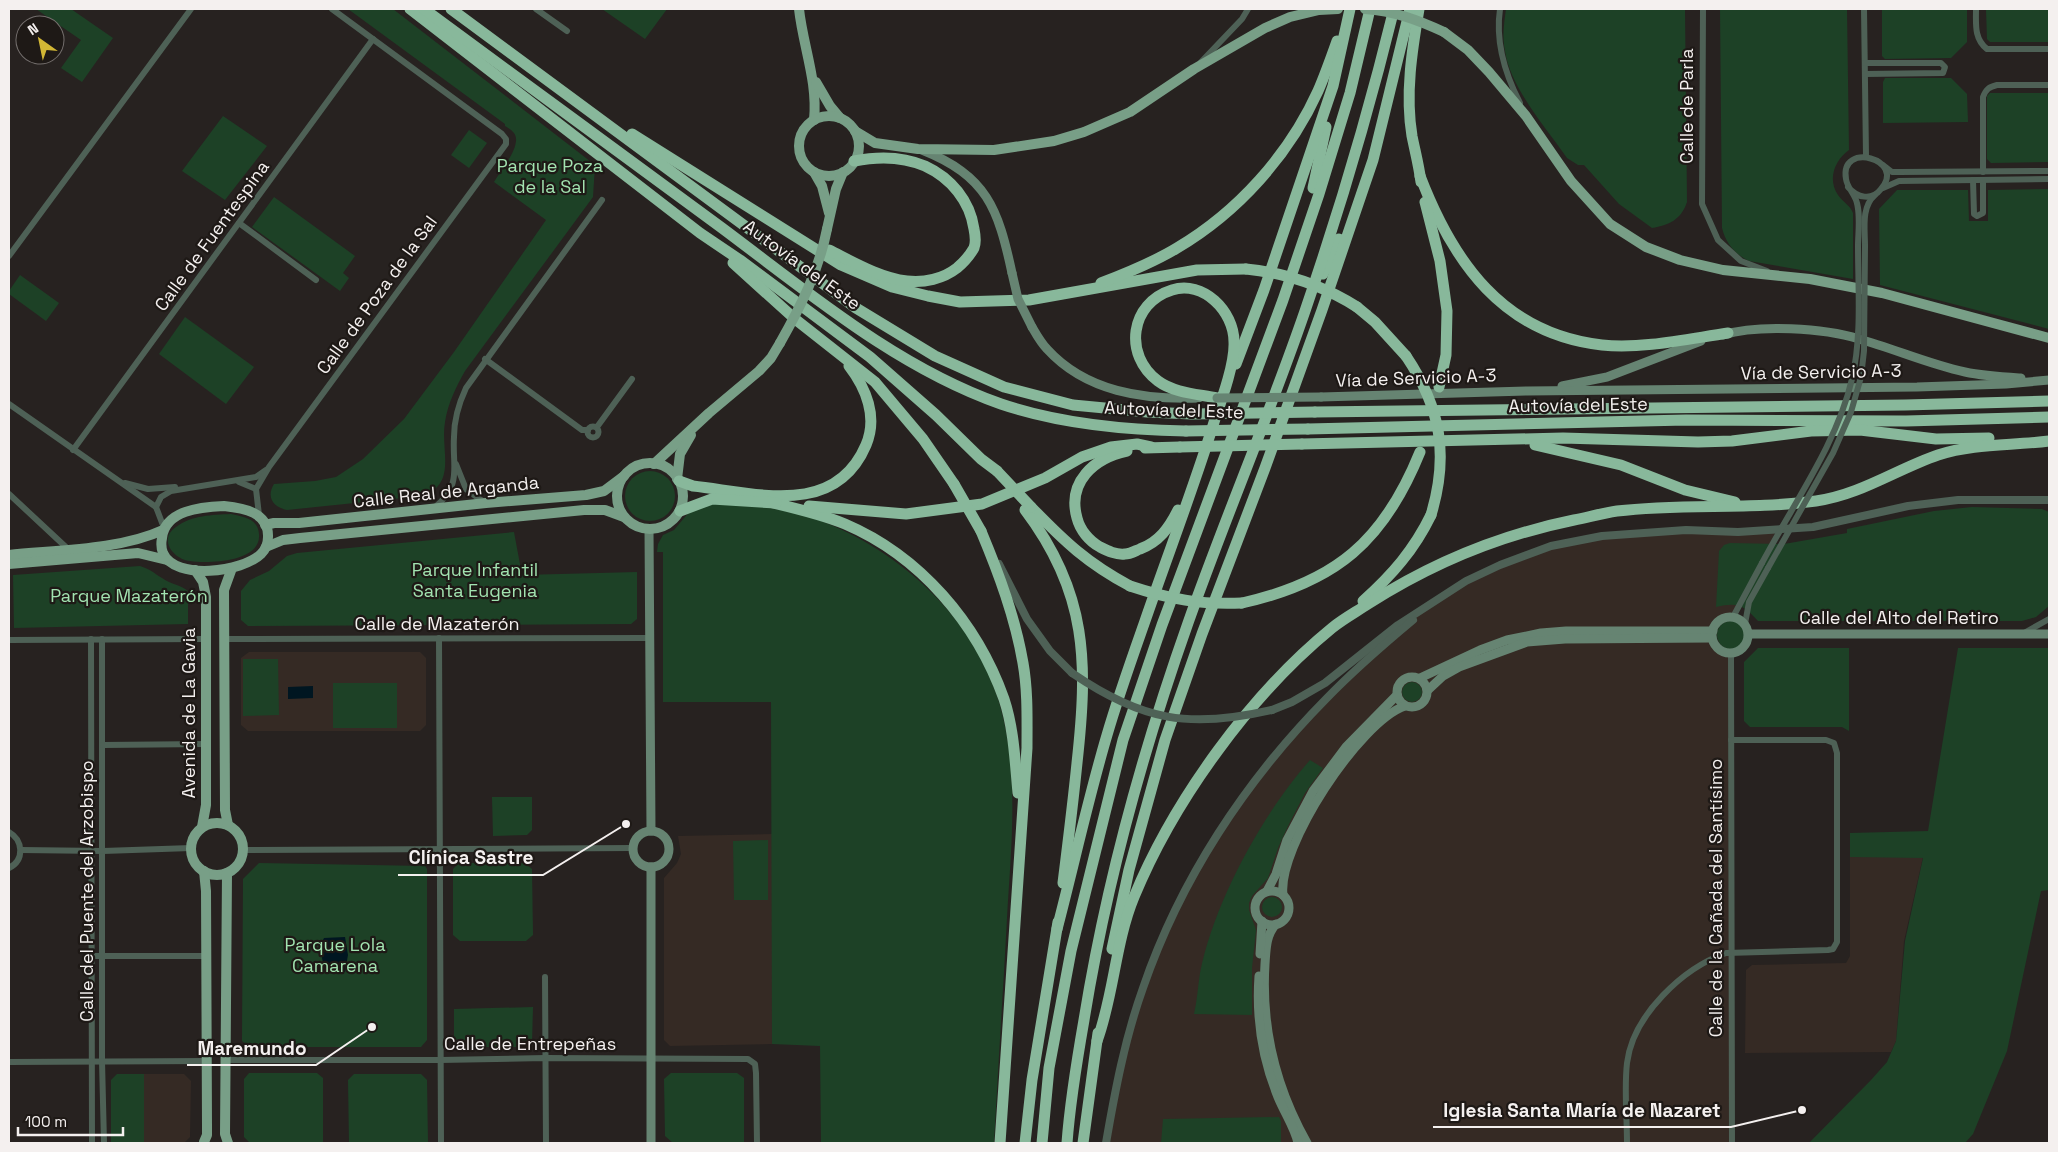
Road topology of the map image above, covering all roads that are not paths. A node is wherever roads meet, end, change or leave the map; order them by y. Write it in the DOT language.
graph roads {
  1 [pos="192,9"];
  2 [pos="332,9"];
  3 [pos="410,9"];
  4 [pos="424,9"];
  5 [pos="450,9"];
  6 [pos="536,9"];
  7 [pos="799,9"];
  8 [pos="1248,9"];
  9 [pos="1338,9"];
  10 [pos="1350,9"];
  11 [pos="1365,9"];
  12 [pos="1370,9"];
  13 [pos="1394,9"];
  14 [pos="1410,9"];
  15 [pos="1420,9"];
  16 [pos="1500,9"];
  17 [pos="1703,9"];
  18 [pos="1864,9"];
  19 [pos="1976,9"];
  20 [pos="567,31"];
  21 [pos="373,39"];
  22 [pos="2049,49"];
  23 [pos="1865,63"];
  24 [pos="1194,69"];
  25 [pos="811,72"];
  26 [pos="1865,74"];
  27 [pos="2049,85"];
  28 [pos="1333,86"];
  29 [pos="1526,116"];
  30 [pos="840,118"];
  31 [pos="814,120"];
  32 [pos="605,122"];
  33 [pos="854,131"];
  34 [pos="918,149"];
  35 [pos="1866,156"];
  36 [pos="1373,160"];
  37 [pos="854,161"];
  38 [pos="1881,163"];
  39 [pos="2049,171"];
  40 [pos="814,172"];
  41 [pos="843,172"];
  42 [pos="1983,172"];
  43 [pos="1420,176"];
  44 [pos="2049,179"];
  45 [pos="1973,180"];
  46 [pos="1983,180"];
  47 [pos="1848,187"];
  48 [pos="1879,191"];
  49 [pos="602,200"];
  50 [pos="830,217"];
  51 [pos="239,224"];
  52 [pos="777,225"];
  53 [pos="700,233"];
  54 [pos="10,252"];
  55 [pos="1775,275"];
  56 [pos="316,280"];
  57 [pos="1073,294"];
  58 [pos="1283,300"];
  59 [pos="1304,312"];
  60 [pos="2028,332"];
  61 [pos="1728,333"];
  62 [pos="2049,333"];
  63 [pos="2049,338"];
  64 [pos="837,351"];
  65 [pos="485,359"];
  66 [pos="632,379"];
  67 [pos="2045,380"];
  68 [pos="1439,388"];
  69 [pos="1527,391"];
  70 [pos="1219,400"];
  71 [pos="2049,400"];
  72 [pos="9,404"];
  73 [pos="2049,417"];
  74 [pos="697,425"];
  75 [pos="2049,440"];
  76 [pos="1506,441"];
  77 [pos="1151,447"];
  78 [pos="73,450"];
  79 [pos="1420,452"];
  80 [pos="455,460"];
  81 [pos="654,464"];
  82 [pos="1201,466"];
  83 [pos="269,467"];
  84 [pos="624,476"];
  85 [pos="678,480"];
  86 [pos="235,482"];
  87 [pos="124,483"];
  88 [pos="184,487"];
  89 [pos="256,489"];
  90 [pos="9,494"];
  91 [pos="2049,500"];
  92 [pos="769,502"];
  93 [pos="486,503"];
  94 [pos="1754,506"];
  95 [pos="156,507"];
  96 [pos="433,508"];
  97 [pos="1028,509"];
  98 [pos="680,511"];
  99 [pos="259,515"];
  100 [pos="624,517"];
  101 [pos="266,525"];
  102 [pos="163,529"];
  103 [pos="650,529"];
  104 [pos="981,531"];
  105 [pos="266,547"];
  106 [pos="68,549"];
  107 [pos="9,554"];
  108 [pos="167,560"];
  109 [pos="9,564"];
  110 [pos="232,568"];
  111 [pos="195,570"];
  112 [pos="1431,604"];
  113 [pos="1733,617"];
  114 [pos="2049,619"];
  115 [pos="1745,624"];
  116 [pos="1333,626"];
  117 [pos="2023,633"];
  118 [pos="1712,634"];
  119 [pos="1749,634"];
  120 [pos="2049,634"];
  121 [pos="439,638"];
  122 [pos="650,638"];
  123 [pos="90,639"];
  124 [pos="102,639"];
  125 [pos="206,639"];
  126 [pos="224,639"];
  127 [pos="9,640"];
  128 [pos="1731,654"];
  129 [pos="1420,678"];
  130 [pos="1428,690"];
  131 [pos="1397,695"];
  132 [pos="1405,706"];
  133 [pos="1731,740"];
  134 [pos="206,744"];
  135 [pos="102,745"];
  136 [pos="228,825"];
  137 [pos="202,827"];
  138 [pos="651,831"];
  139 [pos="9,832"];
  140 [pos="191,848"];
  141 [pos="632,848"];
  142 [pos="439,849"];
  143 [pos="21,850"];
  144 [pos="243,850"];
  145 [pos="91,851"];
  146 [pos="103,851"];
  147 [pos="651,867"];
  148 [pos="9,868"];
  149 [pos="1018,870"];
  150 [pos="204,872"];
  151 [pos="227,873"];
  152 [pos="1267,891"];
  153 [pos="1284,895"];
  154 [pos="1262,921"];
  155 [pos="1276,924"];
  156 [pos="1057,928"];
  157 [pos="1732,952"];
  158 [pos="91,956"];
  159 [pos="103,956"];
  160 [pos="207,956"];
  161 [pos="545,978"];
  162 [pos="1097,1041"];
  163 [pos="545,1058"];
  164 [pos="652,1059"];
  165 [pos="226,1060"];
  166 [pos="440,1060"];
  167 [pos="92,1061"];
  168 [pos="102,1061"];
  169 [pos="207,1061"];
  170 [pos="9,1062"];
  171 [pos="92,1143"];
  172 [pos="104,1143"];
  173 [pos="203,1143"];
  174 [pos="229,1143"];
  175 [pos="440,1143"];
  176 [pos="546,1143"];
  177 [pos="651,1143"];
  178 [pos="757,1143"];
  179 [pos="1000,1143"];
  180 [pos="1024,1143"];
  181 [pos="1042,1143"];
  182 [pos="1066,1143"];
  183 [pos="1083,1143"];
  184 [pos="1106,1143"];
  185 [pos="1298,1143"];
  186 [pos="1307,1143"];
  187 [pos="1627,1143"];
  188 [pos="1732,1143"];
  1 -- 54 [label="street"];
  2 -- 21 [label="street"];
  3 -- 53 [label="highway"];
  4 -- 73 [label="highway, Autovía del Este, bridge"];
  5 -- 32 [label="highway, Autovía del Este"];
  6 -- 20 [label="street"];
  7 -- 25 [label="main road"];
  8 -- 24 [label="street"];
  9 -- 24 [label="main road"];
  10 -- 28 [label="highway"];
  10 -- 57 [label="highway"];
  11 -- 29 [label="main road, bridge"];
  12 -- 58 [label="highway"];
  13 -- 59 [label="highway"];
  14 -- 36 [label="highway"];
  15 -- 43 [label="highway"];
  16 -- 29 [label="street"];
  17 -- 55 [label="street, Calle de Parla"];
  18 -- 23 [label="street"];
  19 -- 22 [label="street"];
  21 -- 51 [label="street, Calle de Fuentespina"];
  21 -- 83 [label="street, Calle de Poza de la Sal"];
  23 -- 26 [label="street"];
  23 -- 26 [label="street"];
  24 -- 34 [label="main road"];
  25 -- 30 [label="main road"];
  25 -- 31 [label="main road"];
  26 -- 35 [label="street"];
  27 -- 42 [label="street"];
  28 -- 58 [label="highway"];
  28 -- 70 [label="highway"];
  29 -- 55 [label="main road"];
  30 -- 31 [label="main road"];
  30 -- 33 [label="main road"];
  31 -- 40 [label="main road"];
  32 -- 52 [label="highway"];
  32 -- 71 [label="highway, Autovía del Este, bridge"];
  33 -- 34 [label="main road"];
  33 -- 37 [label="main road"];
  34 -- 70 [label="main road, Vía de Servicio A-3, bridge"];
  35 -- 38 [label="street"];
  35 -- 47 [label="street"];
  36 -- 59 [label="highway"];
  36 -- 162 [label="highway"];
  37 -- 41 [label="main road"];
  37 -- 52 [label="highway"];
  38 -- 42 [label="street"];
  38 -- 48 [label="street"];
  39 -- 42 [label="street"];
  40 -- 41 [label="main road"];
  40 -- 50 [label="main road"];
  41 -- 50 [label="main road"];
  43 -- 61 [label="highway"];
  43 -- 68 [label="highway"];
  44 -- 46 [label="street"];
  45 -- 46 [label="street"];
  45 -- 46 [label="street"];
  45 -- 48 [label="street"];
  47 -- 48 [label="street"];
  47 -- 113 [label="street, bridge"];
  48 -- 115 [label="street, bridge"];
  49 -- 65 [label="street"];
  50 -- 74 [label="main road, bridge"];
  51 -- 56 [label="street"];
  51 -- 78 [label="street, Calle de Fuentespina"];
  52 -- 57 [label="highway"];
  53 -- 64 [label="highway"];
  53 -- 97 [label="highway"];
  55 -- 60 [label="main road"];
  57 -- 116 [label="highway, bridge"];
  58 -- 181 [label="highway"];
  59 -- 182 [label="highway"];
  60 -- 62 [label="main road"];
  60 -- 63 [label="main road"];
  61 -- 67 [label="main road"];
  61 -- 69 [label="main road"];
  64 -- 85 [label="highway"];
  64 -- 104 [label="highway, bridge"];
  65 -- 66 [label="street"];
  65 -- 80 [label="street"];
  67 -- 69 [label="main road, Vía de Servicio A-3"];
  69 -- 70 [label="main road, Vía de Servicio A-3, bridge"];
  70 -- 70 [label="highway"];
  70 -- 82 [label="highway"];
  72 -- 78 [label="street"];
  74 -- 81 [label="main road"];
  74 -- 85 [label="main road"];
  75 -- 76 [label="highway"];
  75 -- 94 [label="highway"];
  76 -- 77 [label="highway, bridge"];
  76 -- 94 [label="highway"];
  77 -- 82 [label="highway"];
  77 -- 92 [label="highway"];
  78 -- 87 [label="street"];
  79 -- 97 [label="highway, bridge"];
  80 -- 93 [label="street"];
  80 -- 96 [label="street"];
  81 -- 84 [label="main road"];
  81 -- 85 [label="main road"];
  82 -- 156 [label="highway"];
  83 -- 86 [label="street, Calle de Poza de la Sal"];
  83 -- 89 [label="street, Calle de Poza de la Sal"];
  84 -- 93 [label="main road, Calle Real de Arganda"];
  84 -- 100 [label="main road"];
  85 -- 98 [label="main road"];
  86 -- 88 [label="street, Calle de Poza de la Sal"];
  86 -- 89 [label="street, Calle de Poza de la Sal"];
  87 -- 88 [label="street, Calle de Poza de la Sal"];
  87 -- 95 [label="street"];
  88 -- 95 [label="street, Calle de Poza de la Sal"];
  89 -- 99 [label="street"];
  90 -- 106 [label="street"];
  91 -- 112 [label="street"];
  92 -- 98 [label="highway"];
  92 -- 149 [label="highway"];
  93 -- 96 [label="main road, Calle Real de Arganda"];
  94 -- 116 [label="highway"];
  95 -- 102 [label="street"];
  96 -- 101 [label="main road, Calle Real de Arganda"];
  97 -- 156 [label="highway"];
  98 -- 103 [label="main road"];
  99 -- 101 [label="main road"];
  99 -- 102 [label="main road"];
  100 -- 103 [label="main road"];
  100 -- 105 [label="main road, Calle Real de Arganda"];
  101 -- 105 [label="main road"];
  102 -- 106 [label="main road"];
  102 -- 108 [label="main road"];
  103 -- 122 [label="main road"];
  104 -- 112 [label="street, bridge"];
  104 -- 149 [label="highway"];
  105 -- 110 [label="main road"];
  106 -- 107 [label="main road"];
  108 -- 109 [label="main road"];
  108 -- 111 [label="main road"];
  110 -- 111 [label="main road"];
  110 -- 126 [label="main road, Avenida de La Gavia"];
  111 -- 125 [label="main road, Avenida de La Gavia"];
  112 -- 184 [label="street"];
  113 -- 115 [label="main road"];
  113 -- 118 [label="main road"];
  114 -- 117 [label="street"];
  115 -- 119 [label="main road"];
  116 -- 162 [label="highway"];
  117 -- 119 [label="main road, Calle del Alto del Retiro"];
  117 -- 120 [label="main road, Calle del Alto del Retiro"];
  118 -- 128 [label="main road"];
  118 -- 129 [label="main road"];
  118 -- 130 [label="main road"];
  119 -- 128 [label="main road"];
  121 -- 122 [label="street, Calle de Mazaterón"];
  121 -- 126 [label="street, Calle de Mazaterón"];
  121 -- 142 [label="street"];
  122 -- 138 [label="main road"];
  123 -- 124 [label="street"];
  123 -- 127 [label="street"];
  123 -- 145 [label="street, Calle del Puente del Arzobispo"];
  124 -- 125 [label="street"];
  124 -- 135 [label="street, Calle del Puente del Arzobispo"];
  125 -- 134 [label="main road, Avenida de La Gavia"];
  126 -- 136 [label="main road, Avenida de La Gavia"];
  128 -- 133 [label="street, Calle de la Cañada del Santísimo"];
  129 -- 130 [label="main road"];
  129 -- 131 [label="main road"];
  130 -- 132 [label="main road"];
  131 -- 132 [label="main road"];
  131 -- 152 [label="main road"];
  132 -- 153 [label="main road"];
  133 -- 157 [label="street, Calle de la Cañada del Santísimo"];
  133 -- 157 [label="street"];
  134 -- 135 [label="street"];
  134 -- 137 [label="main road, Avenida de La Gavia"];
  135 -- 146 [label="street, Calle del Puente del Arzobispo"];
  136 -- 137 [label="main road"];
  136 -- 144 [label="main road"];
  137 -- 140 [label="main road"];
  138 -- 141 [label="main road"];
  138 -- 147 [label="main road"];
  139 -- 143 [label="street"];
  140 -- 146 [label="street"];
  140 -- 150 [label="main road"];
  141 -- 142 [label="street"];
  141 -- 147 [label="main road"];
  142 -- 144 [label="street"];
  142 -- 166 [label="street"];
  143 -- 145 [label="street"];
  143 -- 148 [label="street"];
  144 -- 151 [label="main road"];
  145 -- 146 [label="street"];
  145 -- 158 [label="street, Calle del Puente del Arzobispo"];
  146 -- 159 [label="street, Calle del Puente del Arzobispo"];
  147 -- 164 [label="main road"];
  149 -- 179 [label="highway"];
  150 -- 151 [label="main road"];
  150 -- 160 [label="main road"];
  151 -- 165 [label="main road"];
  152 -- 153 [label="main road"];
  152 -- 154 [label="main road"];
  153 -- 155 [label="main road"];
  154 -- 155 [label="main road"];
  154 -- 185 [label="main road"];
  155 -- 186 [label="main road"];
  156 -- 180 [label="highway"];
  157 -- 187 [label="street"];
  157 -- 188 [label="street, Calle de la Cañada del Santísimo"];
  158 -- 159 [label="street"];
  158 -- 167 [label="street, Calle del Puente del Arzobispo"];
  159 -- 160 [label="street"];
  159 -- 168 [label="street, Calle del Puente del Arzobispo"];
  160 -- 169 [label="main road"];
  161 -- 163 [label="street"];
  162 -- 183 [label="highway"];
  163 -- 164 [label="street, Calle de Entrepeñas"];
  163 -- 166 [label="street, Calle de Entrepeñas"];
  163 -- 176 [label="street"];
  164 -- 177 [label="main road"];
  164 -- 178 [label="street, Calle de Entrepeñas"];
  165 -- 166 [label="street, Calle de Entrepeñas"];
  165 -- 174 [label="main road"];
  166 -- 175 [label="street"];
  167 -- 168 [label="street"];
  167 -- 170 [label="street"];
  167 -- 171 [label="street, Calle del Puente del Arzobispo"];
  168 -- 169 [label="street"];
  168 -- 172 [label="street, Calle del Puente del Arzobispo"];
  169 -- 173 [label="main road"];
  173 -- 174 [label="main road"];
}
